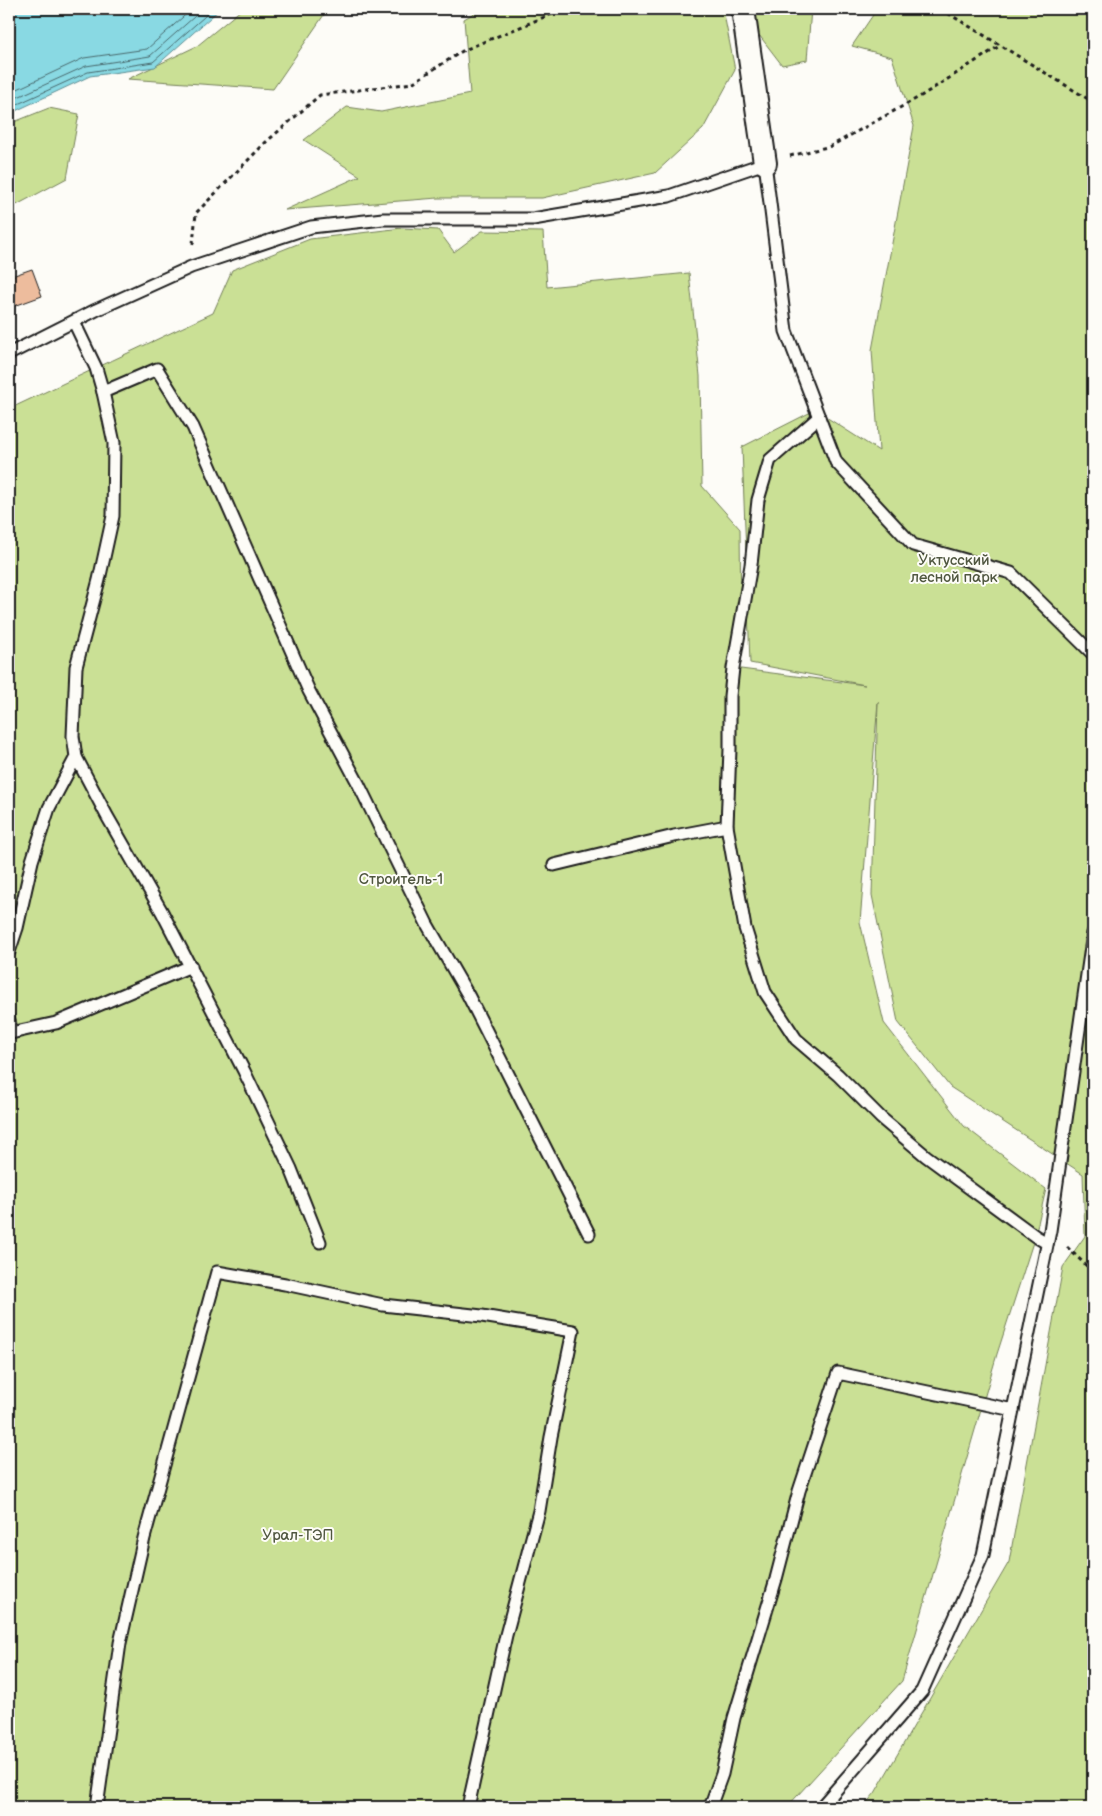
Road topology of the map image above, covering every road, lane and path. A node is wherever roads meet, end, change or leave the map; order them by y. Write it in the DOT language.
graph roads {
  1 [pos="564,9"];
  2 [pos="743,9"];
  3 [pos="941,9"];
  4 [pos="1001,45"];
  5 [pos="1093,102"];
  6 [pos="765,162"];
  7 [pos="191,267"];
  8 [pos="74,322"];
  9 [pos="9,354"];
  10 [pos="103,392"];
  11 [pos="819,417"];
  12 [pos="1093,654"];
  13 [pos="76,757"];
  14 [pos="727,826"];
  15 [pos="554,865"];
  16 [pos="1093,933"];
  17 [pos="9,952"];
  18 [pos="192,966"];
  19 [pos="9,1020"];
  20 [pos="1050,1231"];
  21 [pos="589,1234"];
  22 [pos="320,1242"];
  23 [pos="1047,1243"];
  24 [pos="1093,1272"];
  25 [pos="1013,1410"];
  26 [pos="97,1807"];
  27 [pos="468,1807"];
  28 [pos="710,1807"];
  29 [pos="821,1807"];
  1 -- 7 [label="path"];
  2 -- 6 [label="street"];
  3 -- 4 [label="path"];
  4 -- 5 [label="path"];
  4 -- 6 [label="path"];
  6 -- 7 [label="lane"];
  6 -- 11 [label="lane"];
  7 -- 8 [label="lane"];
  8 -- 9 [label="lane"];
  8 -- 10 [label="lane"];
  10 -- 13 [label="lane"];
  10 -- 21 [label="lane"];
  11 -- 12 [label="lane"];
  11 -- 14 [label="lane"];
  13 -- 17 [label="lane"];
  13 -- 18 [label="lane"];
  14 -- 15 [label="lane"];
  14 -- 23 [label="lane"];
  16 -- 20 [label="lane"];
  18 -- 19 [label="lane"];
  18 -- 22 [label="lane"];
  20 -- 23 [label="lane"];
  20 -- 24 [label="path"];
  23 -- 25 [label="lane"];
  25 -- 28 [label="lane"];
  25 -- 29 [label="lane"];
  26 -- 27 [label="lane"];
}
